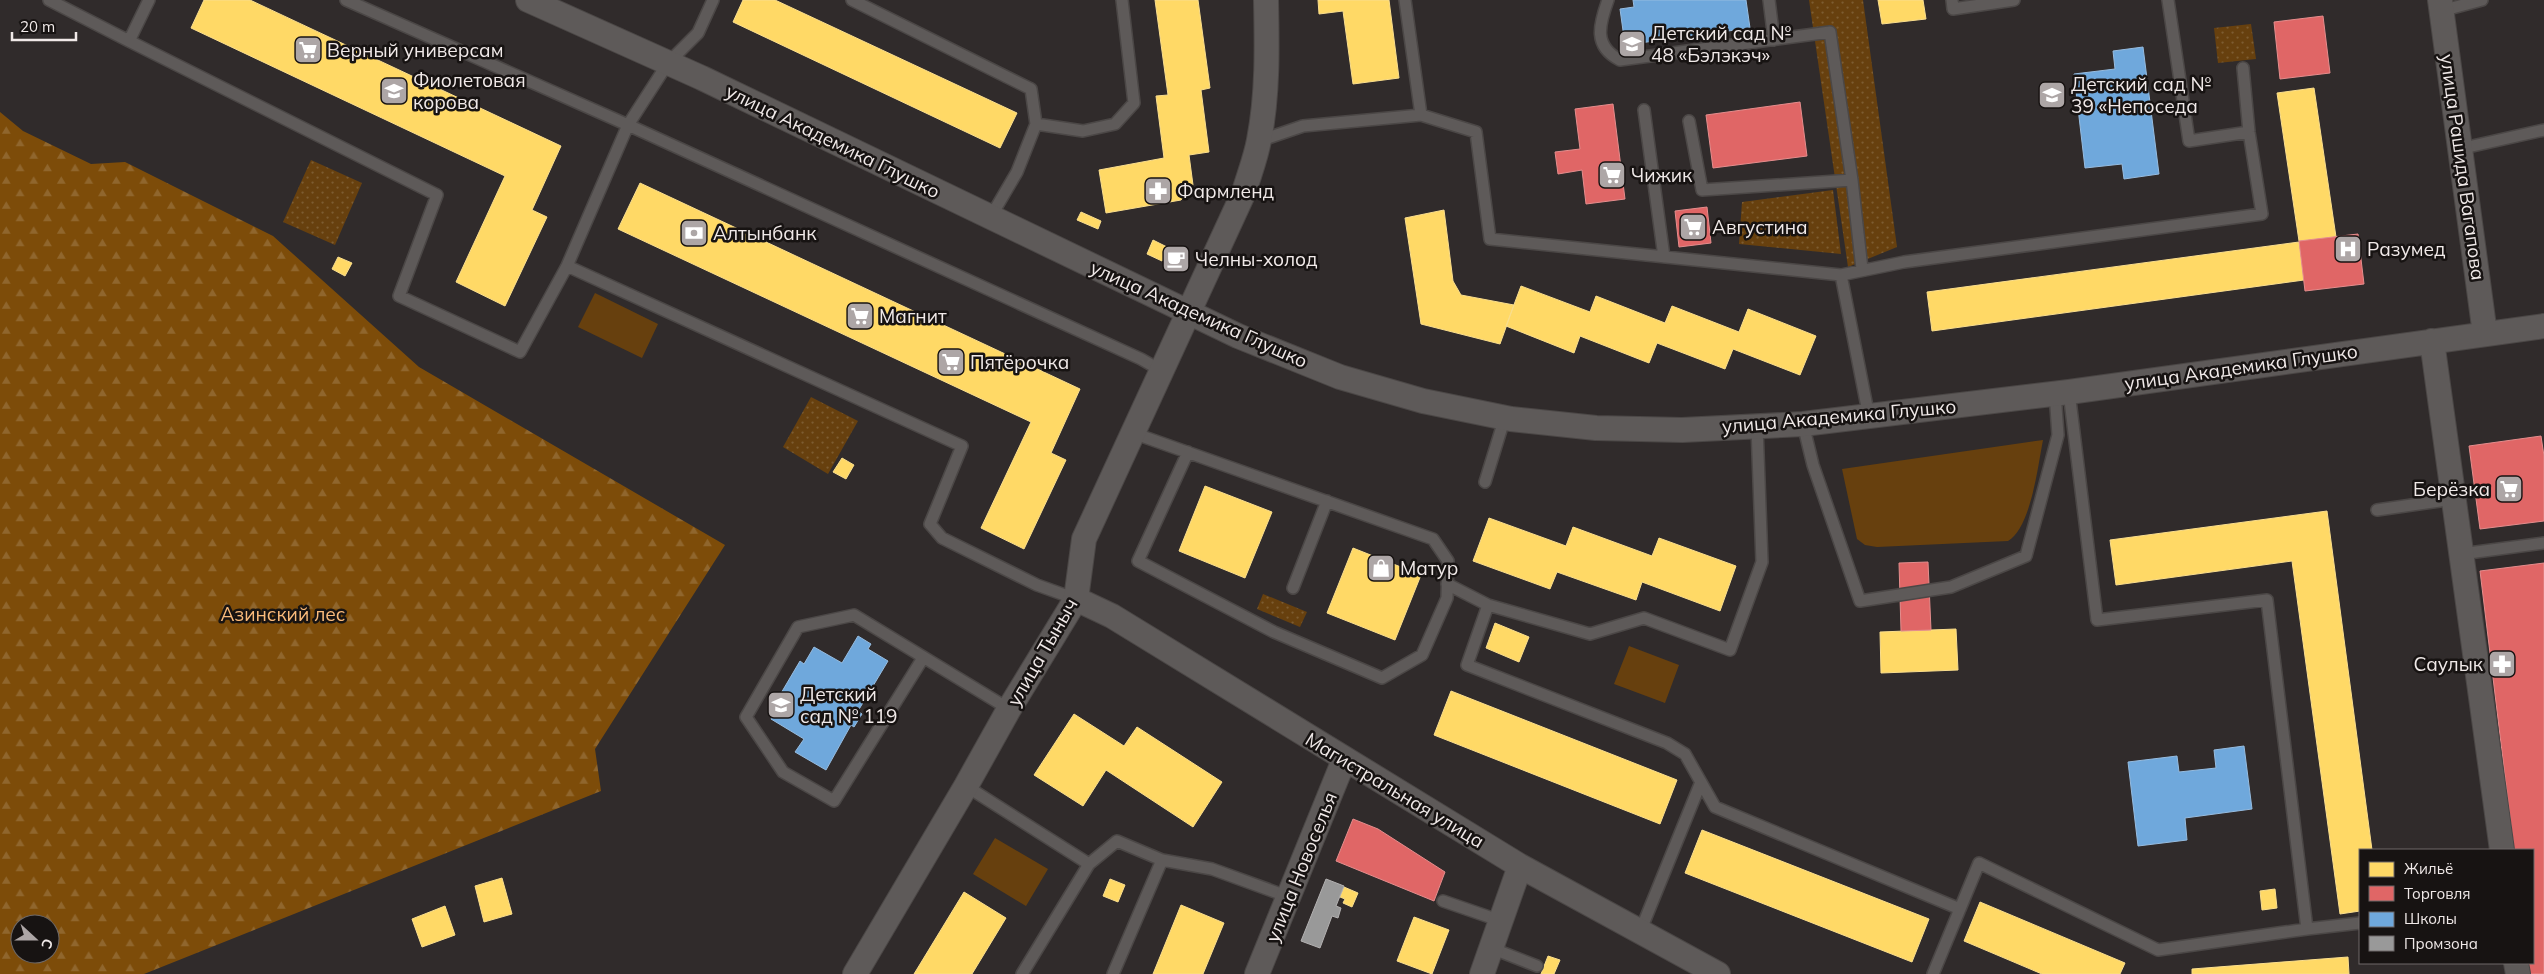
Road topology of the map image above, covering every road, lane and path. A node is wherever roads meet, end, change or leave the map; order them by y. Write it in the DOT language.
graph roads {
  1 [pos="49,0"];
  2 [pos="149,0"];
  3 [pos="346,0"];
  4 [pos="528,0"];
  5 [pos="713,0"];
  6 [pos="852,0"];
  7 [pos="1122,0"];
  8 [pos="1266,0"];
  9 [pos="1405,0"];
  10 [pos="1608,0"];
  11 [pos="1769,0"];
  12 [pos="1952,0"];
  13 [pos="2014,0"];
  14 [pos="2168,0"];
  15 [pos="2477,1"];
  16 [pos="2441,5"];
  17 [pos="1774,40"];
  18 [pos="129,41"];
  19 [pos="668,64"];
  20 [pos="2243,68"];
  21 [pos="1644,110"];
  22 [pos="1421,115"];
  23 [pos="1690,121"];
  24 [pos="1036,124"];
  25 [pos="628,125"];
  26 [pos="2544,130"];
  27 [pos="2249,132"];
  28 [pos="1259,141"];
  29 [pos="2459,149"];
  30 [pos="1852,180"];
  31 [pos="990,218"];
  32 [pos="1664,256"];
  33 [pos="567,266"];
  34 [pos="1862,269"];
  35 [pos="1841,275"];
  36 [pos="1188,312"];
  37 [pos="2544,326"];
  38 [pos="2485,334"];
  39 [pos="2432,341"];
  40 [pos="1162,371"];
  41 [pos="2062,392"];
  42 [pos="1505,417"];
  43 [pos="1869,417"];
  44 [pos="1803,424"];
  45 [pos="1756,427"];
  46 [pos="1133,433"];
  47 [pos="1188,452"];
  48 [pos="1485,482"];
  49 [pos="2454,499"];
  50 [pos="1326,501"];
  51 [pos="2377,510"];
  52 [pos="2544,543"];
  53 [pos="2461,554"];
  54 [pos="1447,584"];
  55 [pos="1293,588"];
  56 [pos="1076,599"];
  57 [pos="1488,605"];
  58 [pos="923,658"];
  59 [pos="1009,709"];
  60 [pos="1344,760"];
  61 [pos="1701,782"];
  62 [pos="966,786"];
  63 [pos="2502,849"];
  64 [pos="1162,860"];
  65 [pos="1089,864"];
  66 [pos="1520,866"];
  67 [pos="1288,897"];
  68 [pos="1443,901"];
  69 [pos="1960,909"];
  70 [pos="1501,921"];
  71 [pos="2359,923"];
  72 [pos="2307,928"];
  73 [pos="1640,932"];
  74 [pos="1491,948"];
  75 [pos="1537,966"];
  76 [pos="855,974"];
  77 [pos="1022,974"];
  78 [pos="1113,974"];
  79 [pos="1257,974"];
  80 [pos="1482,974"];
  81 [pos="1718,974"];
  82 [pos="1933,974"];
  1 -- 18 [label="lane"];
  2 -- 18 [label="lane"];
  3 -- 25 [label="lane"];
  4 -- 19 [label="street, улица Академика Глушко"];
  5 -- 19 [label="lane"];
  6 -- 24 [label="lane"];
  7 -- 24 [label="lane"];
  8 -- 28 [label="street, улица Тыныч"];
  9 -- 22 [label="lane"];
  10 -- 17 [label="lane"];
  11 -- 17 [label="lane"];
  12 -- 13 [label="lane"];
  14 -- 27 [label="lane"];
  15 -- 16 [label="lane"];
  16 -- 29 [label="street, улица Рашида Вагапова"];
  17 -- 30 [label="lane"];
  18 -- 33 [label="lane"];
  19 -- 25 [label="lane"];
  19 -- 31 [label="street, улица Академика Глушко"];
  20 -- 27 [label="lane"];
  21 -- 32 [label="lane"];
  22 -- 28 [label="lane"];
  22 -- 32 [label="lane"];
  23 -- 30 [label="lane"];
  24 -- 31 [label="lane"];
  25 -- 33 [label="lane"];
  25 -- 40 [label="lane"];
  26 -- 29 [label="lane"];
  27 -- 34 [label="lane"];
  28 -- 36 [label="street, улица Тыныч"];
  29 -- 38 [label="street, улица Рашида Вагапова"];
  30 -- 34 [label="lane"];
  31 -- 36 [label="street, улица Академика Глушко"];
  32 -- 35 [label="lane"];
  33 -- 56 [label="lane"];
  34 -- 35 [label="lane"];
  35 -- 43 [label="lane"];
  36 -- 40 [label="street, улица Тыныч"];
  36 -- 42 [label="street, улица Академика Глушко"];
  37 -- 38 [label="street, улица Академика Глушко"];
  38 -- 39 [label="street, улица Академика Глушко"];
  39 -- 41 [label="street, улица Академика Глушко"];
  39 -- 49 [label="street"];
  40 -- 46 [label="street, улица Тыныч"];
  41 -- 43 [label="street, улица Академика Глушко"];
  41 -- 44 [label="lane"];
  41 -- 72 [label="lane"];
  42 -- 45 [label="street, улица Академика Глушко"];
  42 -- 48 [label="lane"];
  43 -- 44 [label="street, улица Академика Глушко"];
  44 -- 45 [label="street, улица Академика Глушко"];
  45 -- 57 [label="lane"];
  46 -- 47 [label="lane"];
  46 -- 56 [label="street, улица Тыныч"];
  47 -- 50 [label="lane"];
  47 -- 54 [label="lane"];
  49 -- 51 [label="lane"];
  49 -- 53 [label="street"];
  50 -- 54 [label="lane"];
  50 -- 55 [label="lane"];
  52 -- 53 [label="lane"];
  53 -- 63 [label="street"];
  54 -- 57 [label="lane"];
  56 -- 59 [label="street, улица Тыныч"];
  56 -- 60 [label="street, Магистральная улица"];
  57 -- 61 [label="lane"];
  58 -- 58 [label="lane"];
  58 -- 59 [label="lane"];
  59 -- 62 [label="street, улица Тыныч"];
  60 -- 66 [label="street, Магистральная улица"];
  60 -- 67 [label="street, улица Новоселья"];
  61 -- 69 [label="lane"];
  61 -- 73 [label="lane"];
  62 -- 65 [label="lane"];
  62 -- 76 [label="street, улица Тыныч"];
  64 -- 65 [label="lane"];
  64 -- 67 [label="lane"];
  64 -- 78 [label="lane"];
  65 -- 77 [label="lane"];
  66 -- 70 [label="street"];
  66 -- 73 [label="street, Магистральная улица"];
  67 -- 79 [label="street, улица Новоселья"];
  68 -- 70 [label="lane"];
  69 -- 72 [label="lane"];
  69 -- 82 [label="lane"];
  70 -- 74 [label="street"];
  71 -- 72 [label="lane"];
  73 -- 81 [label="street, Магистральная улица"];
  74 -- 75 [label="lane"];
  74 -- 80 [label="street"];
}
